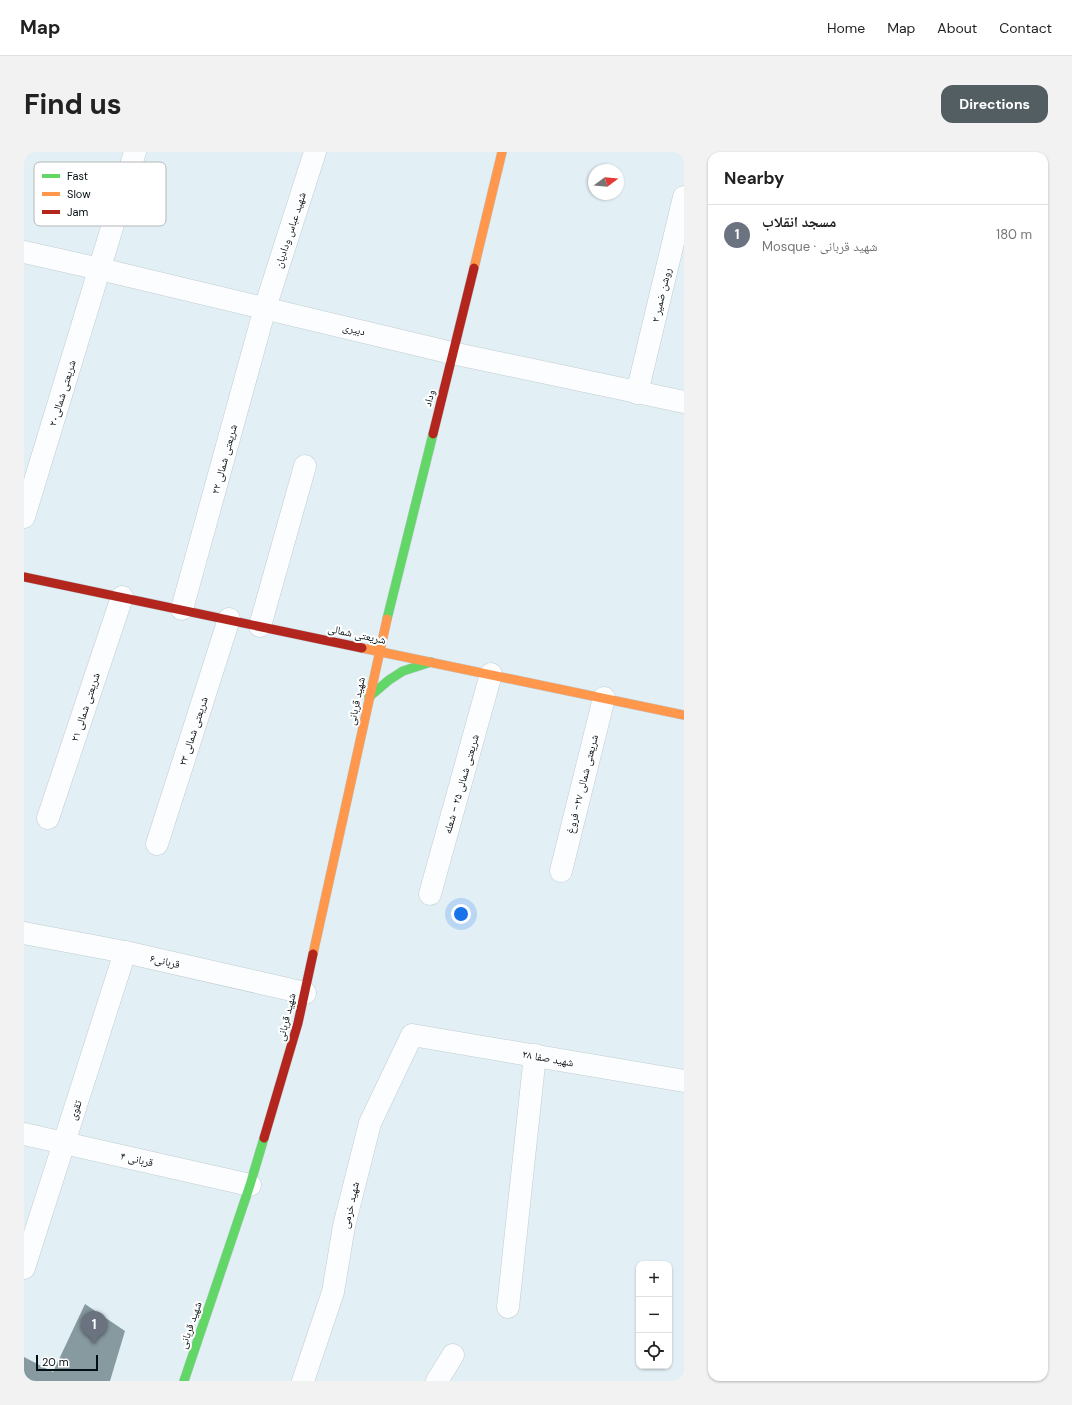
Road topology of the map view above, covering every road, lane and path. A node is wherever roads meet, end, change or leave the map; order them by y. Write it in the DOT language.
graph roads {
  1 [pos="135,152"];
  2 [pos="315,152"];
  3 [pos="502,152"];
  4 [pos="132,162"];
  5 [pos="684,197"];
  6 [pos="113,226"];
  7 [pos="24,252"];
  8 [pos="100,268"];
  9 [pos="265,308"];
  10 [pos="452,353"];
  11 [pos="638,392"];
  12 [pos="684,402"];
  13 [pos="305,466"];
  14 [pos="24,518"];
  15 [pos="24,577"];
  16 [pos="122,597"];
  17 [pos="182,610"];
  18 [pos="229,619"];
  19 [pos="260,626"];
  20 [pos="379,650"];
  21 [pos="432,662"];
  22 [pos="491,674"];
  23 [pos="369,697"];
  24 [pos="604,698"];
  25 [pos="684,715"];
  26 [pos="48,818"];
  27 [pos="157,844"];
  28 [pos="561,871"];
  29 [pos="430,894"];
  30 [pos="24,933"];
  31 [pos="126,952"];
  32 [pos="305,994"];
  33 [pos="412,1035"];
  34 [pos="535,1056"];
  35 [pos="684,1081"];
  36 [pos="24,1134"];
  37 [pos="64,1142"];
  38 [pos="250,1185"];
  39 [pos="24,1268"];
  40 [pos="508,1307"];
  41 [pos="453,1355"];
  42 [pos="309,1379"];
  43 [pos="184,1381"];
  44 [pos="437,1381"];
  1 -- 4 [label="street, شریعتی شمالی۲۰"];
  2 -- 9 [label="street, شهید عباس ودادیان"];
  3 -- 10 [label="main road, وداد"];
  5 -- 11 [label="street, روشن ضمیر ۲"];
  6 -- 8 [label="street, شریعتی شمالی۲۰"];
  7 -- 8 [label="street, دبیری"];
  8 -- 9 [label="street, دبیری"];
  8 -- 14 [label="street, شریعتی شمالی۲۰"];
  9 -- 10 [label="street, دبیری"];
  9 -- 17 [label="street, شریعتی شمالی ٢٢"];
  10 -- 11 [label="street, دبیری"];
  10 -- 20 [label="main road, وداد"];
  11 -- 12 [label="street, دبیری"];
  13 -- 19 [label="street"];
  15 -- 16 [label="main road, شریعتی شمالی"];
  16 -- 17 [label="main road, شریعتی شمالی"];
  16 -- 26 [label="street, شریعتی شمالی ۲۱"];
  17 -- 18 [label="main road, شریعتی شمالی"];
  18 -- 19 [label="main road, شریعتی شمالی"];
  18 -- 27 [label="street, شریعتی شمالی ۲۳"];
  19 -- 20 [label="main road, شریعتی شمالی"];
  20 -- 21 [label="main road, شریعتی شمالی"];
  20 -- 23 [label="main road, شهید قربانی"];
  21 -- 22 [label="main road, شریعتی شمالی"];
  21 -- 23 [label="main road"];
  22 -- 24 [label="main road, شریعتی شمالی"];
  22 -- 29 [label="street, شریعتی شمالی ۲۵ - شعله"];
  23 -- 32 [label="main road, شهید قربانی"];
  24 -- 25 [label="main road, شریعتی شمالی"];
  24 -- 28 [label="street, شریعتی شمالی ۲۷- فروغ"];
  30 -- 31 [label="street, قربانی۶"];
  31 -- 32 [label="street, قربانی۶"];
  31 -- 37 [label="street, تقوی"];
  32 -- 38 [label="main road, شهید قربانی"];
  33 -- 34 [label="street, شهید صفا ۲۸"];
  33 -- 42 [label="street, شهید خرمی"];
  34 -- 35 [label="street, شهید صفا ۲۸"];
  34 -- 40 [label="street"];
  36 -- 37 [label="street, قربانی ۴"];
  37 -- 38 [label="street, قربانی ۴"];
  37 -- 39 [label="street, تقوی"];
  38 -- 43 [label="main road, شهید قربانی"];
  41 -- 44 [label="street"];
}
